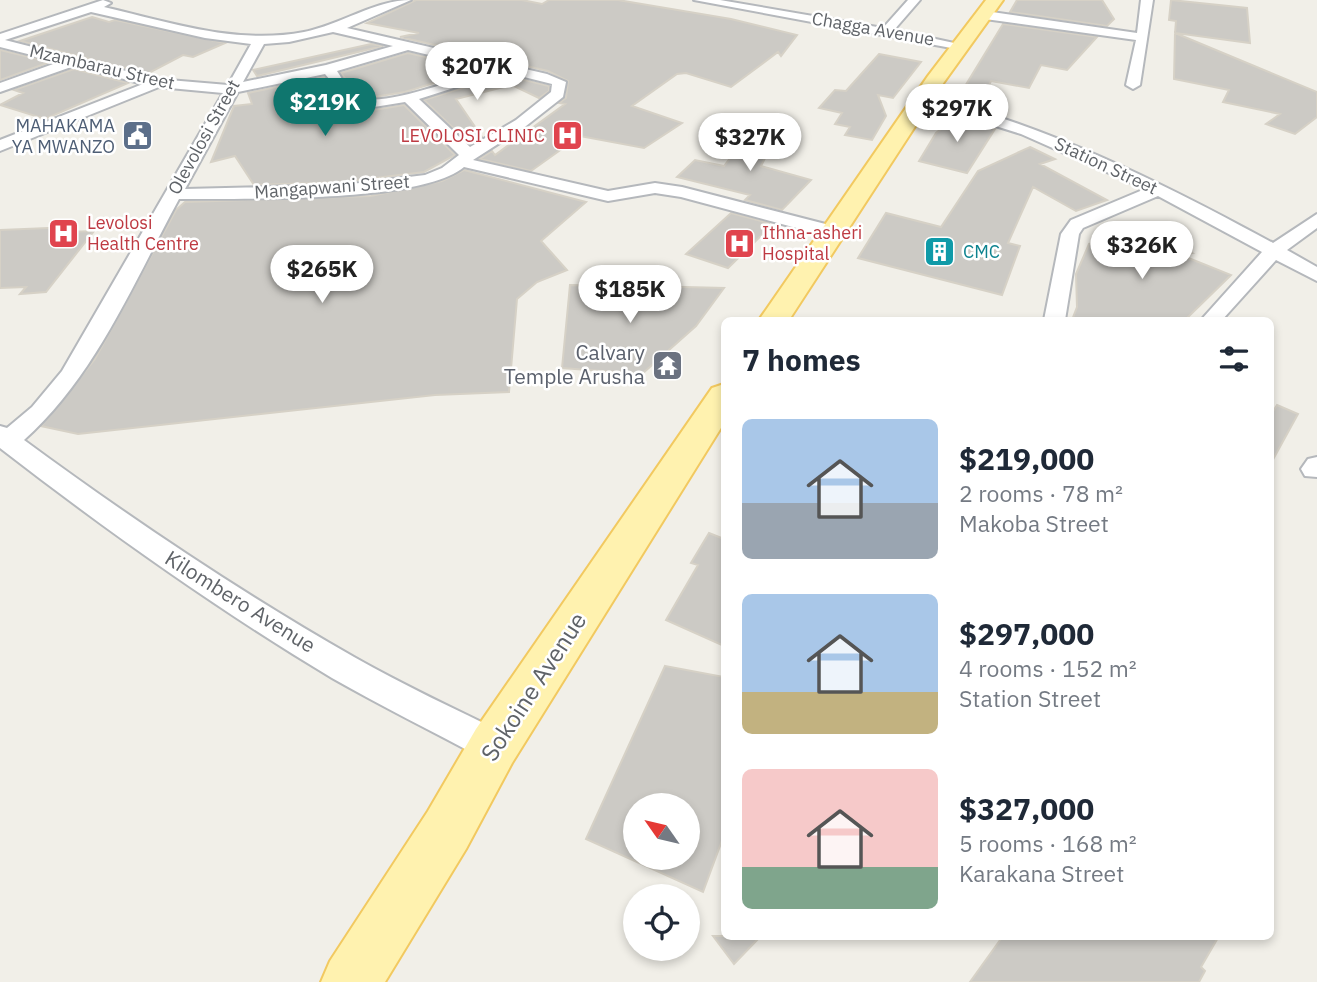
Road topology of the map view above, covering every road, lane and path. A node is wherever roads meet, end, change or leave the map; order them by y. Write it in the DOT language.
graph roads {
  1 [pos="116,0"];
  2 [pos="405,0"];
  3 [pos="700,0"];
  4 [pos="915,0"];
  5 [pos="1147,0"];
  6 [pos="736,3"];
  7 [pos="990,7"];
  8 [pos="90,8"];
  9 [pos="334,29"];
  10 [pos="887,31"];
  11 [pos="1141,37"];
  12 [pos="0,38"];
  13 [pos="260,40"];
  14 [pos="0,43"];
  15 [pos="410,46"];
  16 [pos="962,46"];
  17 [pos="72,62"];
  18 [pos="1139,62"];
  19 [pos="505,68"];
  20 [pos="328,69"];
  21 [pos="157,83"];
  22 [pos="1133,85"];
  23 [pos="0,89"];
  24 [pos="230,89"];
  25 [pos="408,97"];
  26 [pos="924,99"];
  27 [pos="0,146"];
  28 [pos="466,158"];
  29 [pos="1158,190"];
  30 [pos="173,194"];
  31 [pos="1317,219"];
  32 [pos="834,232"];
  33 [pos="1274,251"];
  34 [pos="1317,275"];
  35 [pos="776,317"];
  36 [pos="1055,317"];
  37 [pos="1214,317"];
  38 [pos="721,401"];
  39 [pos="4,437"];
  40 [pos="494,746"];
  41 [pos="351,982"];
  1 -- 8 [label="street"];
  2 -- 9 [label="street"];
  3 -- 6 [label="street, Chagga Avenue"];
  4 -- 10 [label="street"];
  5 -- 11 [label="street"];
  6 -- 10 [label="street, Chagga Avenue"];
  7 -- 11 [label="street"];
  7 -- 16 [label="main road"];
  8 -- 12 [label="street"];
  8 -- 13 [label="street"];
  9 -- 13 [label="street"];
  9 -- 15 [label="street, Mangapwani Street"];
  10 -- 16 [label="street, Chagga Avenue"];
  11 -- 18 [label="street"];
  13 -- 24 [label="street, Olevolosi Street"];
  14 -- 17 [label="street, Mzambarau Street"];
  15 -- 19 [label="street, Mangapwani Street"];
  15 -- 20 [label="street, Mzambarau Street"];
  16 -- 26 [label="main road"];
  17 -- 21 [label="street, Mzambarau Street"];
  17 -- 23 [label="street"];
  18 -- 22 [label="street"];
  19 -- 25 [label="street"];
  19 -- 28 [label="street, Mangapwani Street"];
  20 -- 24 [label="street, Mzambarau Street"];
  20 -- 25 [label="street"];
  21 -- 24 [label="street, Mzambarau Street"];
  21 -- 27 [label="street"];
  24 -- 30 [label="street, Olevolosi Street"];
  25 -- 28 [label="street"];
  26 -- 29 [label="street, Station Street"];
  26 -- 32 [label="main road"];
  28 -- 30 [label="street, Mangapwani Street"];
  28 -- 32 [label="street"];
  29 -- 33 [label="street, Station Street"];
  29 -- 36 [label="street"];
  30 -- 39 [label="street, Olevolosi Street"];
  31 -- 33 [label="street"];
  32 -- 35 [label="main road"];
  33 -- 34 [label="street, Station Street"];
  33 -- 37 [label="street"];
  38 -- 40 [label="main road, Sokoine Avenue"];
  39 -- 40 [label="street, Kilombero Avenue"];
  40 -- 41 [label="main road, Sokoine Avenue"];
}
